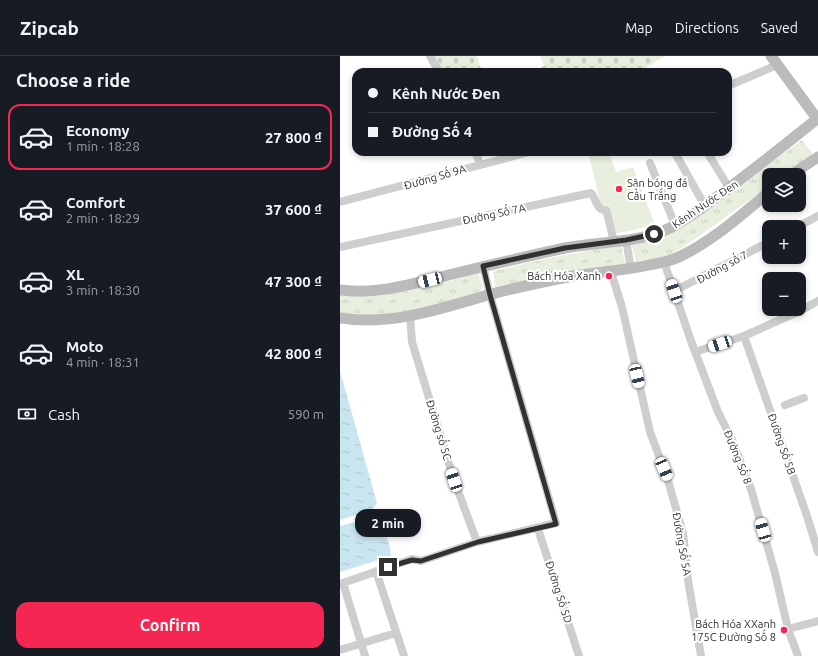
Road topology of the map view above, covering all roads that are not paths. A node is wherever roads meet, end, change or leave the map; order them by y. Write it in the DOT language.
graph roads {
  1 [pos="430,56"];
  2 [pos="774,59"];
  3 [pos="437,68"];
  4 [pos="732,84"];
  5 [pos="818,119"];
  6 [pos="477,156"];
  7 [pos="513,156"];
  8 [pos="677,156"];
  9 [pos="710,156"];
  10 [pos="818,157"];
  11 [pos="650,163"];
  12 [pos="480,164"];
  13 [pos="802,168"];
  14 [pos="729,188"];
  15 [pos="762,198"];
  16 [pos="340,202"];
  17 [pos="705,206"];
  18 [pos="818,216"];
  19 [pos="806,223"];
  20 [pos="675,225"];
  21 [pos="626,240"];
  22 [pos="614,242"];
  23 [pos="762,246"];
  24 [pos="340,247"];
  25 [pos="664,262"];
  26 [pos="483,266"];
  27 [pos="631,269"];
  28 [pos="611,272"];
  29 [pos="340,290"];
  30 [pos="674,291"];
  31 [pos="490,295"];
  32 [pos="818,301"];
  33 [pos="410,316"];
  34 [pos="340,318"];
  35 [pos="744,336"];
  36 [pos="695,352"];
  37 [pos="804,398"];
  38 [pos="785,405"];
  39 [pos="538,529"];
  40 [pos="478,542"];
  41 [pos="818,552"];
  42 [pos="376,571"];
  43 [pos="342,583"];
  44 [pos="818,621"];
  45 [pos="788,629"];
  46 [pos="396,633"];
  47 [pos="361,644"];
  48 [pos="340,650"];
  49 [pos="364,656"];
  50 [pos="404,656"];
  51 [pos="579,656"];
  52 [pos="701,656"];
  53 [pos="798,656"];
  1 -- 3 [label="street"];
  2 -- 4 [label="street"];
  2 -- 5 [label="street"];
  5 -- 14 [label="street, Kênh Nước Đen"];
  6 -- 12 [label="street"];
  7 -- 12 [label="street, Đường Số 9A"];
  8 -- 17 [label="street"];
  9 -- 14 [label="street"];
  10 -- 13 [label="street"];
  11 -- 20 [label="street"];
  12 -- 16 [label="street, Đường Số 9A"];
  14 -- 17 [label="street, Kênh Nước Đen"];
  15 -- 25 [label="street"];
  17 -- 20 [label="street, Kênh Nước Đen"];
  18 -- 19 [label="street"];
  20 -- 21 [label="street, Kênh Nước Đen"];
  21 -- 22 [label="street, Kênh Nước Đen"];
  21 -- 27 [label="street"];
  22 -- 24 [label="street, Đường Số 7A"];
  22 -- 26 [label="street, Kênh Nước Đen"];
  23 -- 30 [label="street, Đường số 7"];
  25 -- 27 [label="street"];
  25 -- 30 [label="street, Đường Số 8"];
  26 -- 29 [label="street, Kênh Nước Đen"];
  26 -- 31 [label="street"];
  27 -- 28 [label="street"];
  28 -- 31 [label="street"];
  28 -- 52 [label="street, Đường Số 5A"];
  30 -- 36 [label="street, Đường Số 8"];
  31 -- 33 [label="street"];
  31 -- 39 [label="street"];
  32 -- 35 [label="street"];
  33 -- 34 [label="street"];
  33 -- 40 [label="street, Đường số 5C"];
  35 -- 36 [label="street"];
  35 -- 41 [label="street, Đường Số 5B"];
  36 -- 45 [label="street, Đường Số 8"];
  37 -- 38 [label="street"];
  39 -- 40 [label="street"];
  39 -- 51 [label="street, Đường Số 5D"];
  40 -- 42 [label="street"];
  42 -- 43 [label="street"];
  42 -- 46 [label="street"];
  43 -- 47 [label="street"];
  44 -- 45 [label="street"];
  45 -- 53 [label="street, Đường Số 8"];
  46 -- 47 [label="street"];
  46 -- 50 [label="street"];
  47 -- 48 [label="street"];
  47 -- 49 [label="street"];
}
